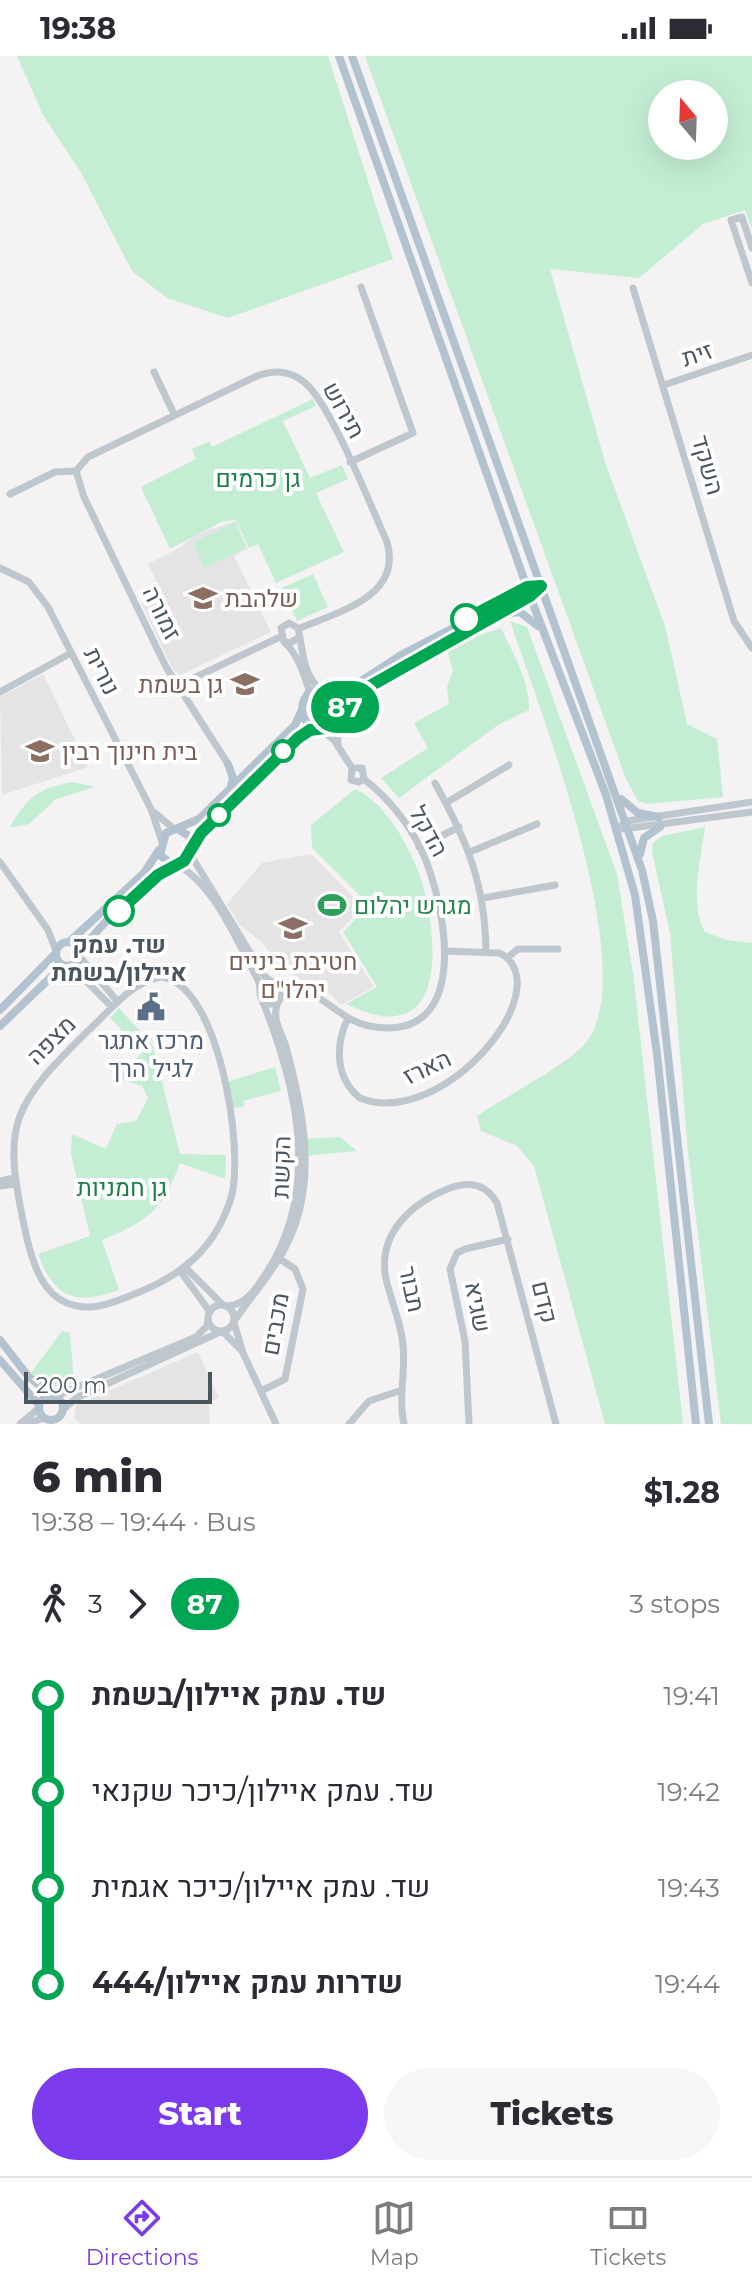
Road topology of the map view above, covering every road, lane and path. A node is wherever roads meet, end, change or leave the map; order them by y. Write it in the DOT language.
graph roads {
  1 [pos="339,56"];
  2 [pos="352,56"];
  3 [pos="752,248"];
  4 [pos="752,283"];
  5 [pos="361,287"];
  6 [pos="633,288"];
  7 [pos="752,357"];
  8 [pos="154,372"];
  9 [pos="664,385"];
  10 [pos="174,414"];
  11 [pos="350,462"];
  12 [pos="76,471"];
  13 [pos="10,494"];
  14 [pos="520,564"];
  15 [pos="0,568"];
  16 [pos="541,586"];
  17 [pos="529,592"];
  18 [pos="509,596"];
  19 [pos="492,616"];
  20 [pos="543,632"];
  21 [pos="298,633"];
  22 [pos="282,640"];
  23 [pos="752,648"];
  24 [pos="71,653"];
  25 [pos="177,686"];
  26 [pos="320,689"];
  27 [pos="0,692"];
  28 [pos="333,692"];
  29 [pos="306,696"];
  30 [pos="301,712"];
  31 [pos="340,717"];
  32 [pos="319,729"];
  33 [pos="338,746"];
  34 [pos="228,764"];
  35 [pos="509,765"];
  36 [pos="248,769"];
  37 [pos="435,783"];
  38 [pos="230,788"];
  39 [pos="619,797"];
  40 [pos="752,802"];
  41 [pos="446,803"];
  42 [pos="151,809"];
  43 [pos="752,812"];
  44 [pos="659,817"];
  45 [pos="537,824"];
  46 [pos="628,825"];
  47 [pos="459,827"];
  48 [pos="660,827"];
  49 [pos="176,829"];
  50 [pos="617,829"];
  51 [pos="161,846"];
  52 [pos="419,847"];
  53 [pos="190,849"];
  54 [pos="470,852"];
  55 [pos="0,862"];
  56 [pos="640,862"];
  57 [pos="176,866"];
  58 [pos="555,885"];
  59 [pos="483,898"];
  60 [pos="48,930"];
  61 [pos="68,942"];
  62 [pos="558,949"];
  63 [pos="445,951"];
  64 [pos="486,951"];
  65 [pos="56,952"];
  66 [pos="79,956"];
  67 [pos="508,957"];
  68 [pos="69,966"];
  69 [pos="274,983"];
  70 [pos="303,990"];
  71 [pos="261,995"];
  72 [pos="280,999"];
  73 [pos="115,1005"];
  74 [pos="0,1010"];
  75 [pos="348,1018"];
  76 [pos="0,1026"];
  77 [pos="14,1181"];
  78 [pos="0,1184"];
  79 [pos="491,1192"];
  80 [pos="508,1239"];
  81 [pos="280,1259"];
  82 [pos="184,1270"];
  83 [pos="225,1306"];
  84 [pos="209,1316"];
  85 [pos="234,1321"];
  86 [pos="222,1332"];
  87 [pos="0,1340"];
  88 [pos="243,1353"];
  89 [pos="0,1360"];
  90 [pos="263,1390"];
  91 [pos="402,1390"];
  92 [pos="54,1396"];
  93 [pos="39,1407"];
  94 [pos="64,1410"];
  95 [pos="45,1418"];
  96 [pos="22,1424"];
  97 [pos="54,1424"];
  98 [pos="71,1424"];
  99 [pos="276,1424"];
  100 [pos="349,1424"];
  101 [pos="404,1424"];
  102 [pos="469,1424"];
  103 [pos="556,1424"];
  104 [pos="696,1424"];
  105 [pos="709,1424"];
  1 -- 14 [label="main road"];
  2 -- 16 [label="main road"];
  3 -- 4 [label="street"];
  5 -- 11 [label="street"];
  6 -- 9 [label="street, השקד"];
  7 -- 9 [label="street, זית"];
  8 -- 10 [label="street"];
  9 -- 23 [label="street, השקד"];
  10 -- 11 [label="street, תירוש"];
  10 -- 12 [label="street, תירוש"];
  11 -- 21 [label="street, תירוש"];
  12 -- 13 [label="street, תירוש"];
  12 -- 25 [label="street, זמורה"];
  14 -- 17 [label="main road"];
  14 -- 18 [label="main road"];
  15 -- 24 [label="street, נורית"];
  16 -- 17 [label="main road"];
  16 -- 39 [label="main road"];
  17 -- 18 [label="main road"];
  17 -- 19 [label="main road"];
  17 -- 20 [label="main road"];
  18 -- 28 [label="main road"];
  19 -- 20 [label="main road"];
  19 -- 31 [label="main road"];
  20 -- 50 [label="main road"];
  21 -- 22 [label="street"];
  21 -- 22 [label="street"];
  21 -- 26 [label="street"];
  22 -- 25 [label="street"];
  22 -- 29 [label="street"];
  24 -- 27 [label="street"];
  24 -- 42 [label="street, נורית"];
  25 -- 34 [label="street, זמורה"];
  26 -- 28 [label="main road"];
  26 -- 29 [label="main road"];
  28 -- 31 [label="main road"];
  29 -- 30 [label="main road"];
  30 -- 32 [label="main road"];
  30 -- 36 [label="main road"];
  31 -- 32 [label="main road"];
  31 -- 33 [label="street"];
  32 -- 33 [label="street"];
  32 -- 53 [label="main road"];
  33 -- 52 [label="street, הדקל"];
  34 -- 36 [label="main road"];
  34 -- 38 [label="main road"];
  35 -- 41 [label="street"];
  36 -- 38 [label="main road"];
  37 -- 41 [label="street"];
  38 -- 49 [label="main road"];
  39 -- 44 [label="main road"];
  39 -- 46 [label="main road"];
  40 -- 44 [label="street"];
  41 -- 47 [label="street"];
  42 -- 49 [label="street, נורית"];
  42 -- 51 [label="street, נורית"];
  43 -- 48 [label="street"];
  44 -- 46 [label="street"];
  45 -- 54 [label="street"];
  46 -- 48 [label="street"];
  46 -- 50 [label="street"];
  46 -- 56 [label="main road"];
  47 -- 52 [label="street"];
  47 -- 54 [label="street"];
  48 -- 56 [label="main road"];
  49 -- 51 [label="main road"];
  49 -- 53 [label="main road"];
  50 -- 104 [label="main road"];
  51 -- 57 [label="main road"];
  51 -- 61 [label="main road"];
  52 -- 63 [label="street, הדקל"];
  53 -- 57 [label="main road"];
  53 -- 69 [label="street"];
  54 -- 59 [label="street"];
  55 -- 60 [label="street"];
  56 -- 105 [label="main road"];
  57 -- 66 [label="main road"];
  57 -- 71 [label="street, הקשת"];
  58 -- 59 [label="street"];
  59 -- 64 [label="street"];
  60 -- 61 [label="street"];
  60 -- 65 [label="street"];
  61 -- 65 [label="main road"];
  61 -- 66 [label="main road"];
  62 -- 67 [label="street"];
  63 -- 64 [label="street"];
  63 -- 75 [label="street, הדקל"];
  64 -- 67 [label="street"];
  65 -- 68 [label="main road"];
  65 -- 74 [label="main road"];
  66 -- 68 [label="main road"];
  66 -- 73 [label="street"];
  67 -- 75 [label="street, הארז"];
  68 -- 73 [label="street"];
  68 -- 76 [label="main road"];
  69 -- 70 [label="street, הדקל"];
  69 -- 71 [label="street"];
  69 -- 72 [label="street"];
  70 -- 72 [label="street"];
  70 -- 75 [label="street, הדקל"];
  71 -- 72 [label="street"];
  71 -- 83 [label="street, הקשת"];
  72 -- 81 [label="street, הקשת"];
  73 -- 77 [label="street, מצפה"];
  73 -- 82 [label="street, מצפה"];
  77 -- 78 [label="street"];
  77 -- 82 [label="street, מצפה"];
  79 -- 80 [label="street, קדם"];
  79 -- 91 [label="street, תבור"];
  80 -- 102 [label="street, שגיא"];
  80 -- 103 [label="street, קדם"];
  81 -- 85 [label="street, הקשת"];
  81 -- 90 [label="street, מכבים"];
  82 -- 83 [label="street, מכבים"];
  82 -- 84 [label="street, מכבים"];
  83 -- 84 [label="street, הקשת"];
  83 -- 85 [label="street, מכבים"];
  84 -- 86 [label="street, מכבים"];
  84 -- 92 [label="street"];
  85 -- 86 [label="street, הקשת"];
  85 -- 88 [label="street, מכבים"];
  86 -- 88 [label="street, מכבים"];
  86 -- 94 [label="street"];
  87 -- 92 [label="main road"];
  88 -- 90 [label="street, מכבים"];
  89 -- 93 [label="main road"];
  90 -- 99 [label="street, מכבים"];
  91 -- 100 [label="street"];
  91 -- 101 [label="street, תבור"];
  92 -- 93 [label="main road"];
  92 -- 94 [label="main road"];
  93 -- 95 [label="main road"];
  93 -- 96 [label="street"];
  94 -- 95 [label="main road"];
  94 -- 98 [label="main road"];
  95 -- 96 [label="street"];
  95 -- 97 [label="main road"];
}
